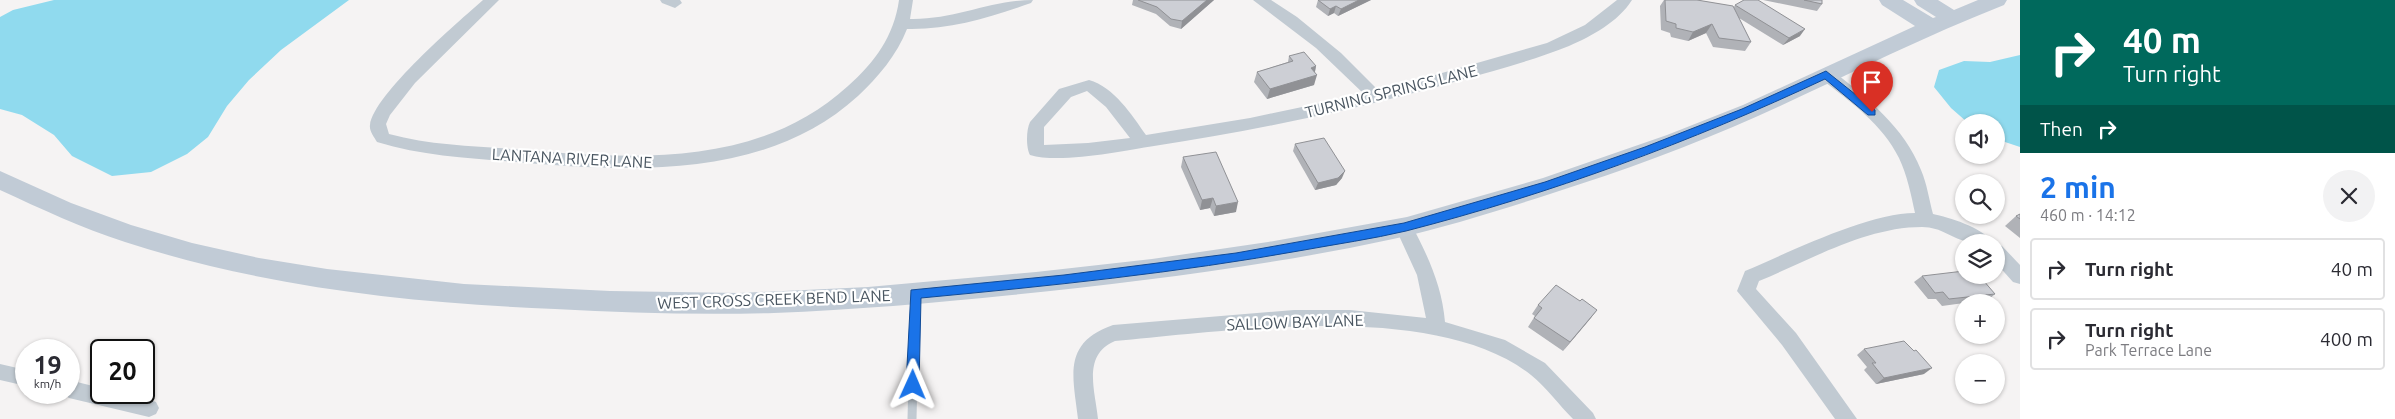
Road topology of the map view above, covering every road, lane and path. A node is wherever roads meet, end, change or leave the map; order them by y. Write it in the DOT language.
graph roads {
  1 [pos="492,0"];
  2 [pos="906,0"];
  3 [pos="1026,0"];
  4 [pos="1260,0"];
  5 [pos="1625,0"];
  6 [pos="1889,0"];
  7 [pos="1924,0"];
  8 [pos="1997,0"];
  9 [pos="1941,22"];
  10 [pos="902,24"];
  11 [pos="1826,74"];
  12 [pos="1376,96"];
  13 [pos="1142,142"];
  14 [pos="0,180"];
  15 [pos="1925,219"];
  16 [pos="1404,227"];
  17 [pos="1967,234"];
  18 [pos="2005,261"];
  19 [pos="2020,277"];
  20 [pos="915,294"];
  21 [pos="1436,327"];
  22 [pos="0,372"];
  23 [pos="15,375"];
  24 [pos="80,392"];
  25 [pos="148,408"];
  26 [pos="912,419"];
  27 [pos="1088,419"];
  28 [pos="1586,419"];
  29 [pos="1847,419"];
  1 -- 10 [label="street, LANTANA RIVER LANE"];
  2 -- 10 [label="street, LANTANA RIVER LANE"];
  3 -- 10 [label="street"];
  4 -- 12 [label="street"];
  5 -- 12 [label="street, TURNING SPRINGS LANE"];
  6 -- 9 [label="main road"];
  7 -- 9 [label="main road"];
  8 -- 9 [label="main road, WEST CROSS CREEK BEND LANE"];
  9 -- 11 [label="main road, WEST CROSS CREEK BEND LANE"];
  11 -- 15 [label="street"];
  11 -- 16 [label="main road, WEST CROSS CREEK BEND LANE"];
  12 -- 13 [label="street, TURNING SPRINGS LANE"];
  13 -- 13 [label="street, TURNING SPRINGS LANE"];
  14 -- 20 [label="main road, WEST CROSS CREEK BEND LANE"];
  15 -- 17 [label="street"];
  15 -- 29 [label="street"];
  16 -- 20 [label="main road, WEST CROSS CREEK BEND LANE"];
  16 -- 21 [label="street"];
  18 -- 19 [label="street"];
  20 -- 26 [label="lane"];
  21 -- 27 [label="street, SALLOW BAY LANE"];
  21 -- 28 [label="street, SALLOW BAY LANE"];
  22 -- 23 [label="street"];
  24 -- 25 [label="street"];
}
